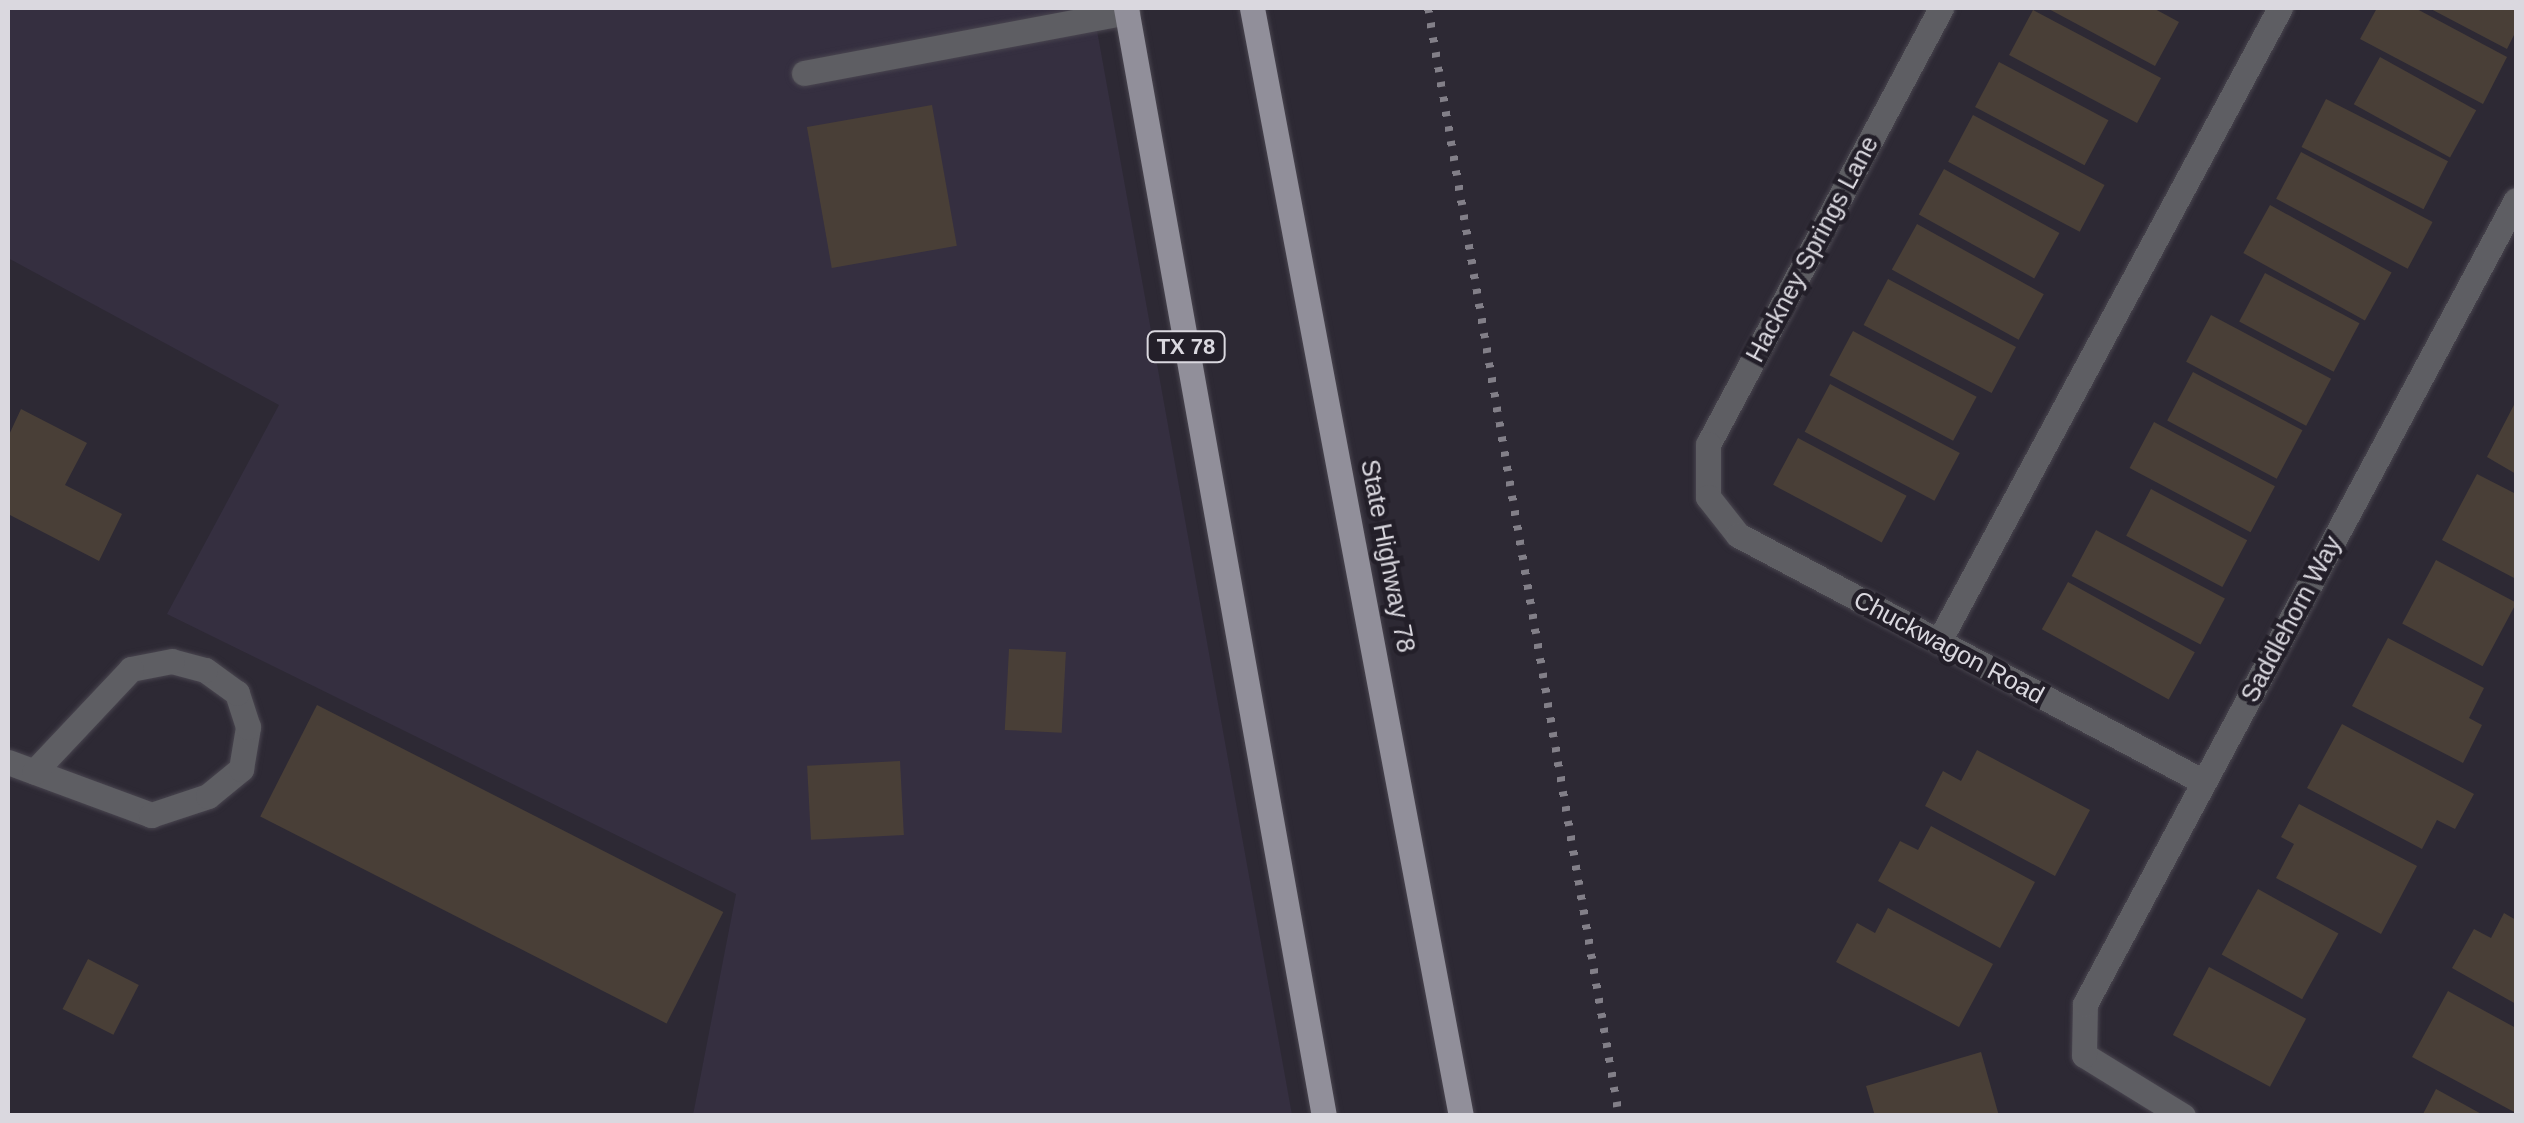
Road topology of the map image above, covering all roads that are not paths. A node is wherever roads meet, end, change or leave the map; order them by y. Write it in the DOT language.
graph roads {
  1 [pos="1252,8"];
  2 [pos="1941,8"];
  3 [pos="2280,8"];
  4 [pos="1127,10"];
  5 [pos="804,73"];
  6 [pos="2516,200"];
  7 [pos="1708,496"];
  8 [pos="1938,641"];
  9 [pos="8,762"];
  10 [pos="34,772"];
  11 [pos="2204,782"];
  12 [pos="1324,1116"];
  13 [pos="1461,1116"];
  14 [pos="2184,1116"];
  1 -- 13 [label="main road, State Highway 78"];
  2 -- 7 [label="street, Hackney Springs Lane"];
  3 -- 8 [label="street"];
  4 -- 5 [label="street"];
  4 -- 12 [label="main road, TX 78"];
  6 -- 11 [label="street, Saddlehorn Way"];
  7 -- 8 [label="street, Chuckwagon Road"];
  8 -- 11 [label="street, Chuckwagon Road"];
  9 -- 10 [label="street"];
  10 -- 10 [label="street"];
  11 -- 14 [label="street, Saddlehorn Way"];
}
